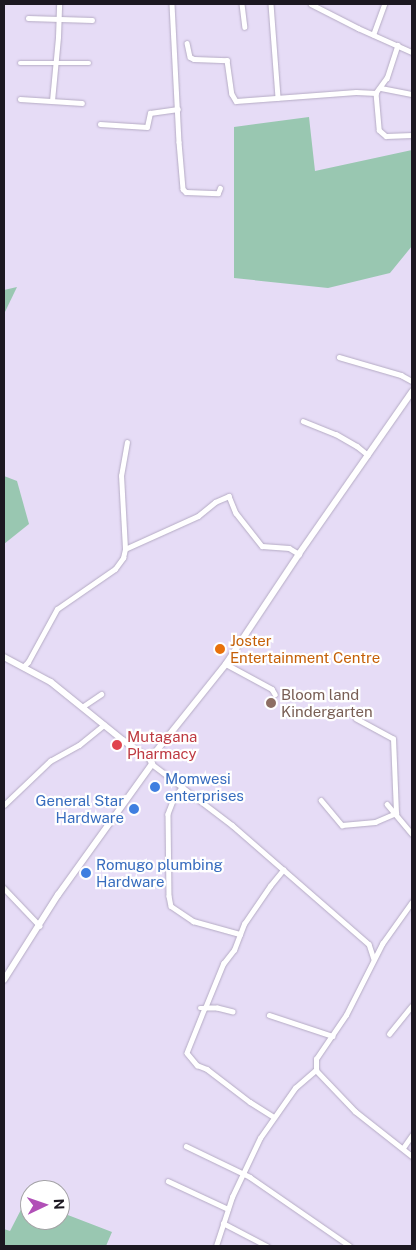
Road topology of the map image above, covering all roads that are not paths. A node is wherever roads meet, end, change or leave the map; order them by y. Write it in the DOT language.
graph roads {
  1 [pos="59,4"];
  2 [pos="172,4"];
  3 [pos="242,4"];
  4 [pos="271,4"];
  5 [pos="311,4"];
  6 [pos="384,4"];
  7 [pos="28,18"];
  8 [pos="58,19"];
  9 [pos="92,20"];
  10 [pos="245,27"];
  11 [pos="374,35"];
  12 [pos="187,43"];
  13 [pos="398,45"];
  14 [pos="412,52"];
  15 [pos="20,63"];
  16 [pos="56,63"];
  17 [pos="90,63"];
  18 [pos="381,88"];
  19 [pos="376,93"];
  20 [pos="412,94"];
  21 [pos="278,98"];
  22 [pos="20,99"];
  23 [pos="52,101"];
  24 [pos="82,103"];
  25 [pos="178,109"];
  26 [pos="100,124"];
  27 [pos="412,135"];
  28 [pos="218,200"];
  29 [pos="339,357"];
  30 [pos="412,381"];
  31 [pos="412,392"];
  32 [pos="303,421"];
  33 [pos="127,443"];
  34 [pos="368,455"];
  35 [pos="125,549"];
  36 [pos="299,554"];
  37 [pos="4,657"];
  38 [pos="226,664"];
  39 [pos="23,667"];
  40 [pos="101,694"];
  41 [pos="275,694"];
  42 [pos="82,707"];
  43 [pos="356,719"];
  44 [pos="104,725"];
  45 [pos="151,762"];
  46 [pos="183,786"];
  47 [pos="321,800"];
  48 [pos="387,804"];
  49 [pos="4,805"];
  50 [pos="396,814"];
  51 [pos="412,834"];
  52 [pos="283,870"];
  53 [pos="4,888"];
  54 [pos="412,902"];
  55 [pos="40,926"];
  56 [pos="240,934"];
  57 [pos="369,944"];
  58 [pos="382,944"];
  59 [pos="375,960"];
  60 [pos="4,980"];
  61 [pos="412,1006"];
  62 [pos="202,1008"];
  63 [pos="233,1012"];
  64 [pos="269,1015"];
  65 [pos="389,1034"];
  66 [pos="333,1036"];
  67 [pos="316,1070"];
  68 [pos="274,1117"];
  69 [pos="412,1135"];
  70 [pos="186,1146"];
  71 [pos="403,1148"];
  72 [pos="412,1156"];
  73 [pos="242,1173"];
  74 [pos="168,1181"];
  75 [pos="228,1209"];
  76 [pos="223,1223"];
  77 [pos="216,1246"];
  78 [pos="267,1246"];
  79 [pos="350,1246"];
  1 -- 8 [label="street"];
  2 -- 25 [label="street"];
  3 -- 10 [label="street"];
  4 -- 21 [label="street"];
  5 -- 11 [label="street"];
  6 -- 11 [label="street"];
  7 -- 8 [label="street"];
  8 -- 9 [label="street"];
  8 -- 16 [label="street"];
  11 -- 13 [label="street"];
  12 -- 21 [label="street"];
  13 -- 14 [label="street"];
  13 -- 18 [label="street"];
  15 -- 16 [label="street"];
  16 -- 17 [label="street"];
  16 -- 23 [label="street"];
  18 -- 19 [label="street"];
  18 -- 20 [label="street"];
  19 -- 21 [label="street"];
  19 -- 27 [label="street"];
  22 -- 23 [label="street"];
  23 -- 24 [label="street"];
  25 -- 26 [label="street"];
  25 -- 28 [label="street"];
  29 -- 30 [label="street"];
  31 -- 34 [label="street"];
  32 -- 34 [label="street"];
  33 -- 35 [label="street"];
  34 -- 36 [label="street"];
  35 -- 36 [label="street"];
  35 -- 39 [label="street"];
  36 -- 38 [label="street"];
  37 -- 39 [label="street"];
  38 -- 41 [label="street"];
  38 -- 45 [label="street"];
  39 -- 42 [label="street"];
  40 -- 42 [label="street"];
  42 -- 44 [label="street"];
  43 -- 50 [label="street"];
  44 -- 45 [label="street"];
  44 -- 49 [label="street"];
  45 -- 46 [label="street"];
  45 -- 55 [label="street"];
  46 -- 52 [label="street"];
  46 -- 56 [label="street"];
  47 -- 50 [label="street"];
  48 -- 50 [label="street"];
  50 -- 51 [label="street"];
  52 -- 56 [label="street"];
  52 -- 57 [label="street"];
  53 -- 55 [label="street"];
  54 -- 58 [label="street"];
  55 -- 60 [label="street"];
  56 -- 62 [label="street"];
  57 -- 58 [label="street"];
  57 -- 59 [label="street"];
  58 -- 59 [label="street"];
  59 -- 66 [label="street"];
  61 -- 65 [label="street"];
  62 -- 63 [label="street"];
  62 -- 68 [label="street"];
  64 -- 66 [label="street"];
  66 -- 67 [label="street"];
  67 -- 68 [label="street"];
  67 -- 71 [label="street"];
  68 -- 73 [label="street"];
  69 -- 71 [label="street"];
  70 -- 73 [label="street"];
  71 -- 72 [label="street"];
  73 -- 75 [label="street"];
  73 -- 79 [label="street"];
  74 -- 75 [label="street"];
  75 -- 76 [label="street"];
  76 -- 77 [label="street"];
  76 -- 78 [label="street"];
}
